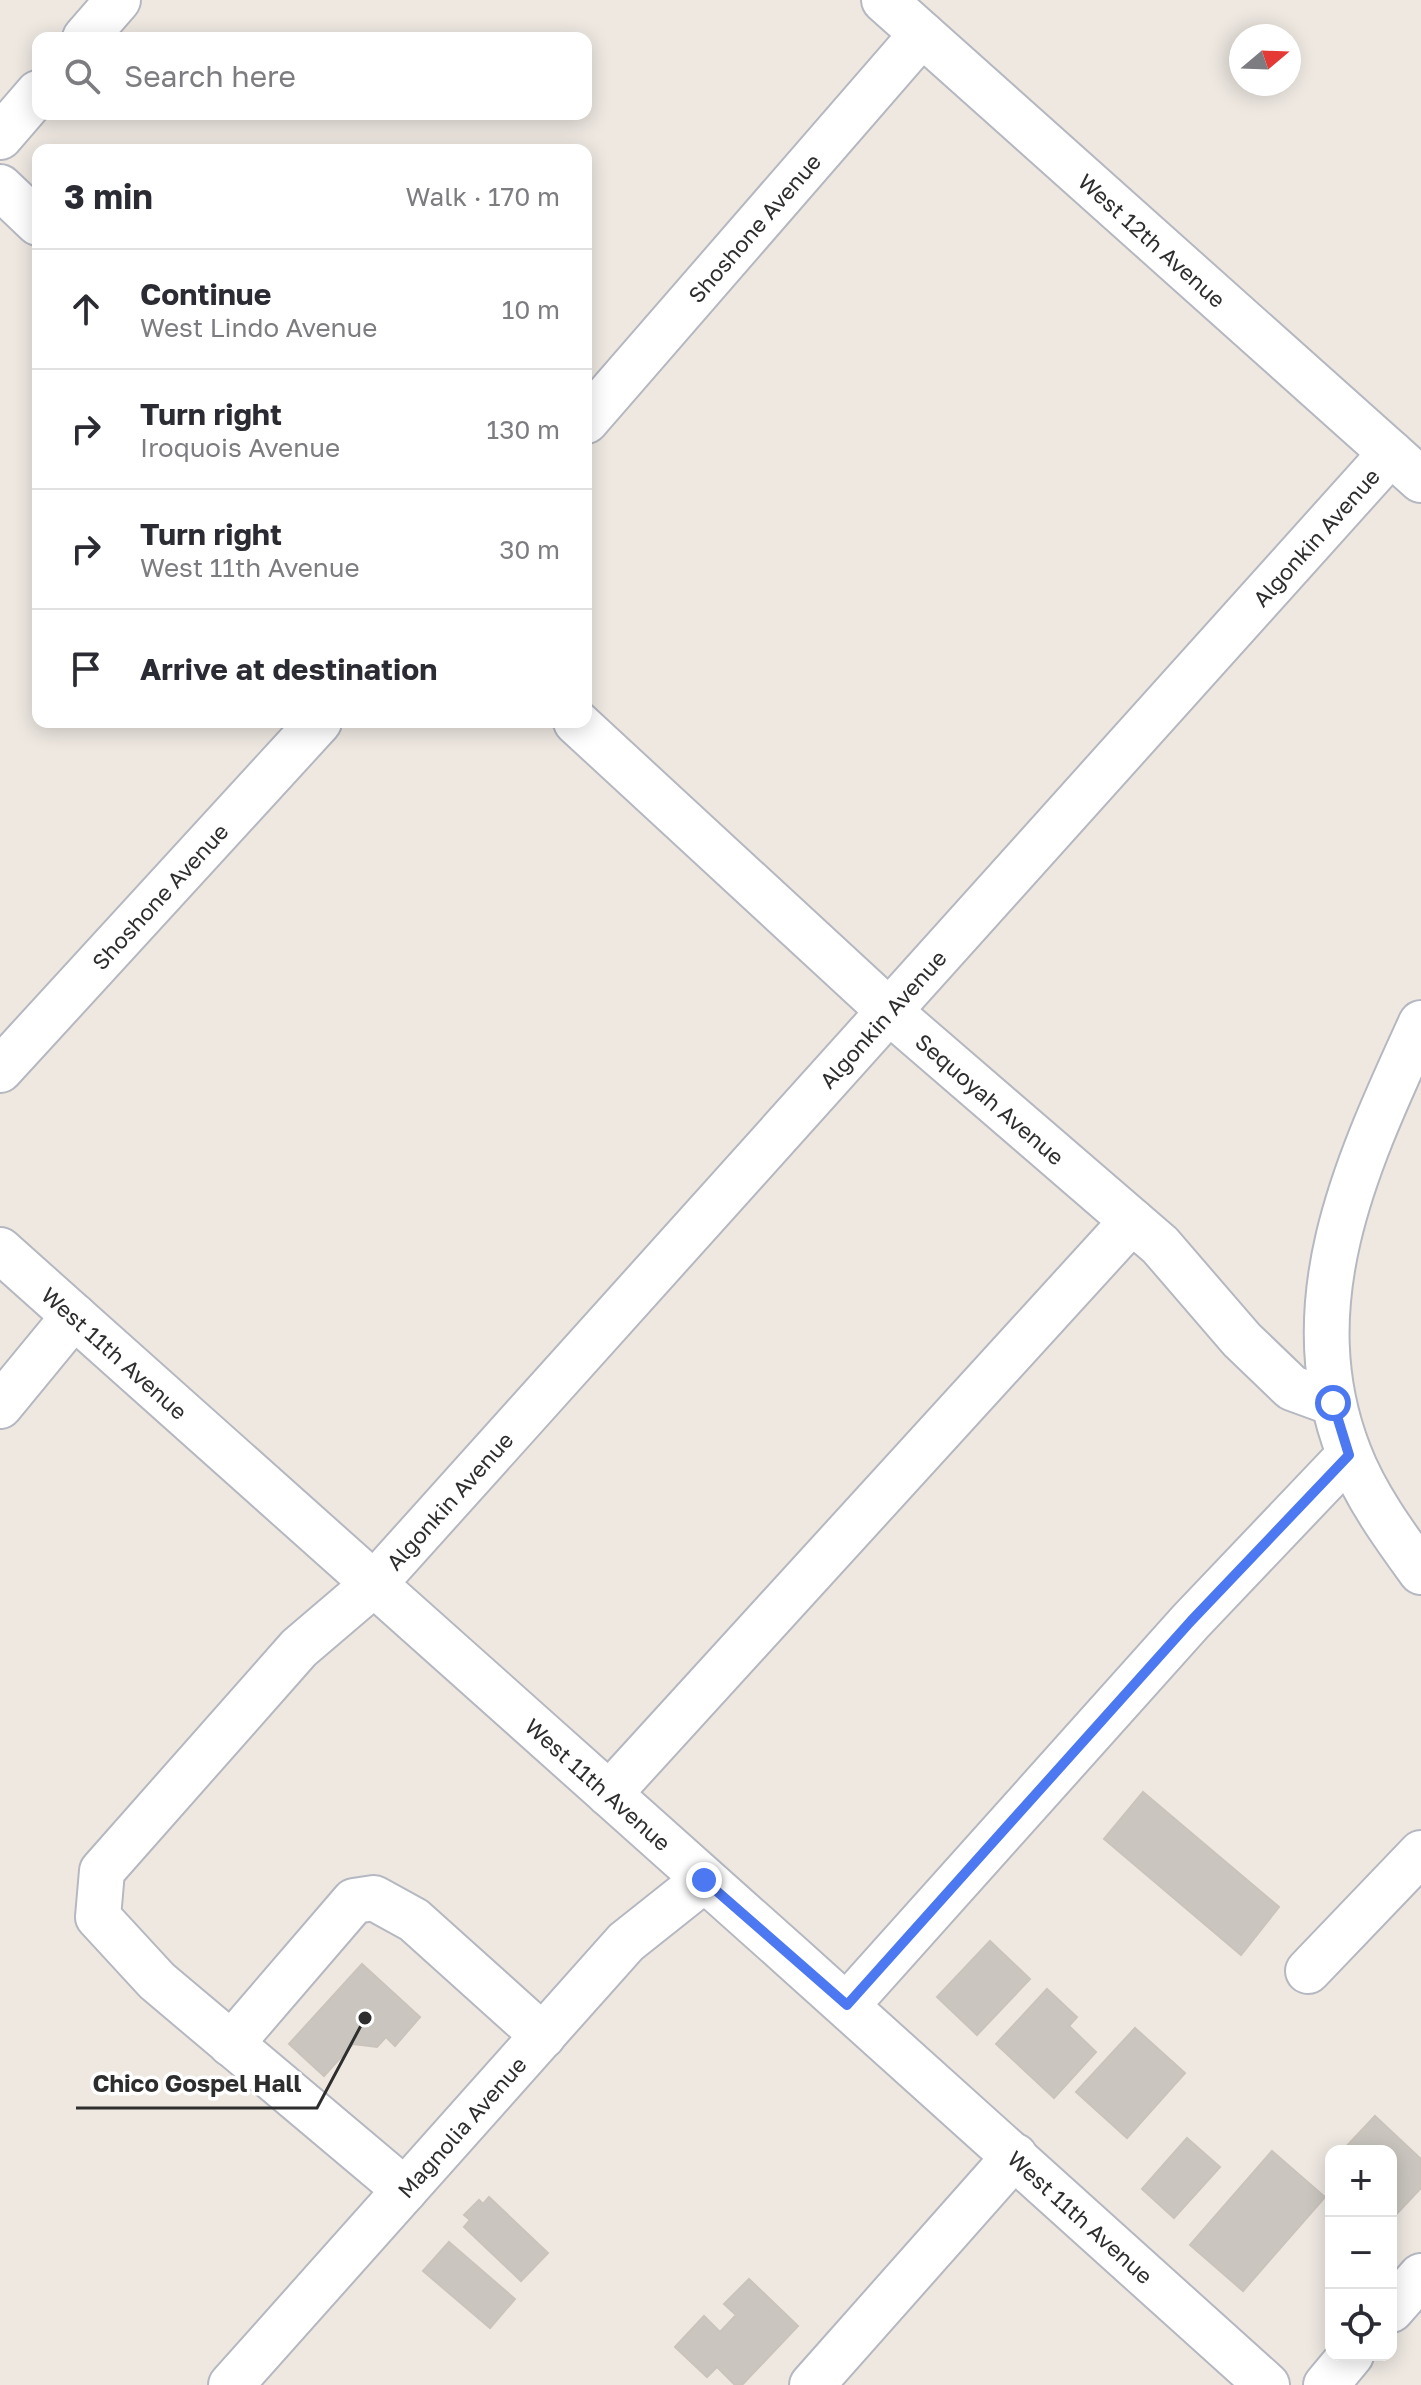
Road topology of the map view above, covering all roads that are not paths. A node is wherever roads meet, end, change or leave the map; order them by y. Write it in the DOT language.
graph roads {
  1 [pos="118,0"];
  2 [pos="884,0"];
  3 [pos="90,32"];
  4 [pos="922,34"];
  5 [pos="32,100"];
  6 [pos="0,137"];
  7 [pos="0,187"];
  8 [pos="32,217"];
  9 [pos="592,414"];
  10 [pos="1406,466"];
  11 [pos="314,728"];
  12 [pos="582,728"];
  13 [pos="890,1012"];
  14 [pos="1421,1023"];
  15 [pos="0,1070"];
  16 [pos="1132,1221"];
  17 [pos="0,1250"];
  18 [pos="74,1316"];
  19 [pos="1333,1403"];
  20 [pos="0,1406"];
  21 [pos="1349,1455"];
  22 [pos="1421,1572"];
  23 [pos="374,1584"];
  24 [pos="609,1794"];
  25 [pos="1421,1853"];
  26 [pos="704,1880"];
  27 [pos="1308,1971"];
  28 [pos="847,2005"];
  29 [pos="543,2036"];
  30 [pos="231,2044"];
  31 [pos="1015,2156"];
  32 [pos="405,2190"];
  33 [pos="1421,2276"];
  34 [pos="1397,2303"];
  35 [pos="1346,2361"];
  36 [pos="231,2385"];
  37 [pos="812,2385"];
  38 [pos="1267,2385"];
  39 [pos="1326,2385"];
  1 -- 3 [label="street"];
  2 -- 4 [label="street, West 12th Avenue"];
  4 -- 9 [label="street, Shoshone Avenue"];
  4 -- 10 [label="street, West 12th Avenue"];
  5 -- 6 [label="street"];
  7 -- 8 [label="street"];
  10 -- 13 [label="street, Algonkin Avenue"];
  11 -- 15 [label="street, Shoshone Avenue"];
  12 -- 13 [label="street, Sequoyah Avenue"];
  13 -- 16 [label="street, Sequoyah Avenue"];
  13 -- 23 [label="street, Algonkin Avenue"];
  14 -- 19 [label="street"];
  16 -- 19 [label="street, Sequoyah Avenue"];
  16 -- 24 [label="street"];
  17 -- 18 [label="street, West 11th Avenue"];
  18 -- 20 [label="street"];
  18 -- 23 [label="street, West 11th Avenue"];
  19 -- 21 [label="street"];
  21 -- 22 [label="street"];
  21 -- 28 [label="street"];
  23 -- 24 [label="street, West 11th Avenue"];
  23 -- 30 [label="street, Algonkin Avenue"];
  24 -- 26 [label="street, West 11th Avenue"];
  25 -- 27 [label="street"];
  26 -- 28 [label="street, West 11th Avenue"];
  26 -- 29 [label="street, Magnolia Avenue"];
  28 -- 31 [label="street, West 11th Avenue"];
  29 -- 30 [label="street"];
  29 -- 32 [label="street, Magnolia Avenue"];
  30 -- 32 [label="street"];
  31 -- 37 [label="street"];
  31 -- 38 [label="street, West 11th Avenue"];
  32 -- 36 [label="street, Magnolia Avenue"];
  33 -- 34 [label="street"];
  35 -- 39 [label="street"];
}
